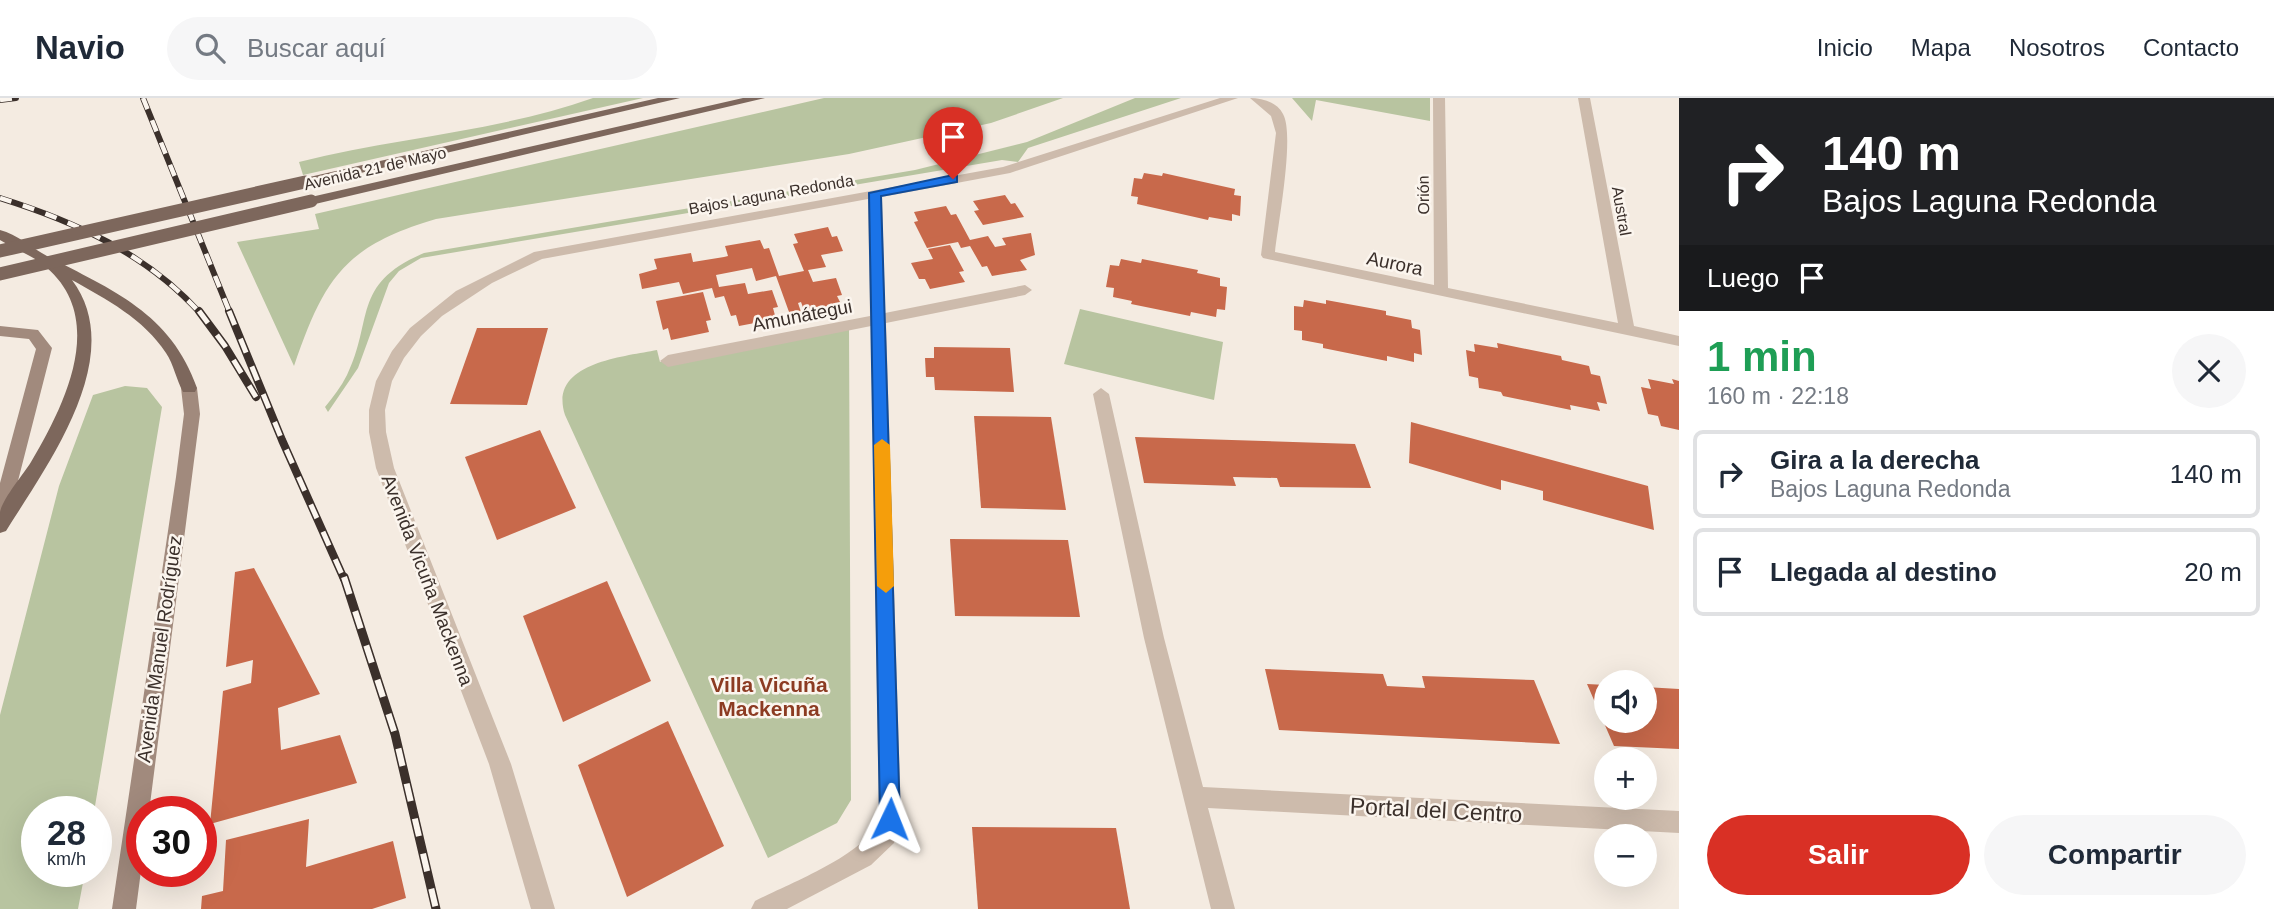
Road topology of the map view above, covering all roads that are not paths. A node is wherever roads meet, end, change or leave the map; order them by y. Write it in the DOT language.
graph roads {
  1 [pos="674,98"];
  2 [pos="759,98"];
  3 [pos="1232,98"];
  4 [pos="1256,98"];
  5 [pos="1439,98"];
  6 [pos="1584,98"];
  7 [pos="875,193"];
  8 [pos="0,234"];
  9 [pos="0,251"];
  10 [pos="52,265"];
  11 [pos="0,274"];
  12 [pos="480,282"];
  13 [pos="1026,289"];
  14 [pos="1441,292"];
  15 [pos="878,319"];
  16 [pos="1627,330"];
  17 [pos="0,331"];
  18 [pos="1679,341"];
  19 [pos="668,361"];
  20 [pos="1101,394"];
  21 [pos="0,516"];
  22 [pos="0,526"];
  23 [pos="1194,797"];
  24 [pos="1679,822"];
  25 [pos="124,909"];
  26 [pos="543,909"];
  27 [pos="763,909"];
  28 [pos="1223,909"];
  1 -- 9 [label="main road, Avenida 21 de Mayo, bridge"];
  2 -- 11 [label="main road, Avenida 21 de Mayo, bridge"];
  3 -- 7 [label="street, Bajos Laguna Redonda"];
  4 -- 14 [label="street, Aurora"];
  5 -- 14 [label="street, Orión"];
  6 -- 16 [label="street, Austral"];
  7 -- 12 [label="street, Bajos Laguna Redonda"];
  7 -- 15 [label="street"];
  8 -- 10 [label="main road"];
  10 -- 22 [label="main road"];
  10 -- 25 [label="main road, Avenida Manuel Rodríguez"];
  12 -- 26 [label="street, Avenida Vicuña Mackenna"];
  13 -- 15 [label="street, Amunátegui"];
  14 -- 16 [label="street, Aurora"];
  15 -- 19 [label="street, Amunátegui"];
  15 -- 27 [label="street"];
  16 -- 18 [label="street, Aurora"];
  17 -- 21 [label="main road"];
  20 -- 23 [label="street"];
  23 -- 24 [label="street, Portal del Centro"];
  23 -- 28 [label="street"];
}
